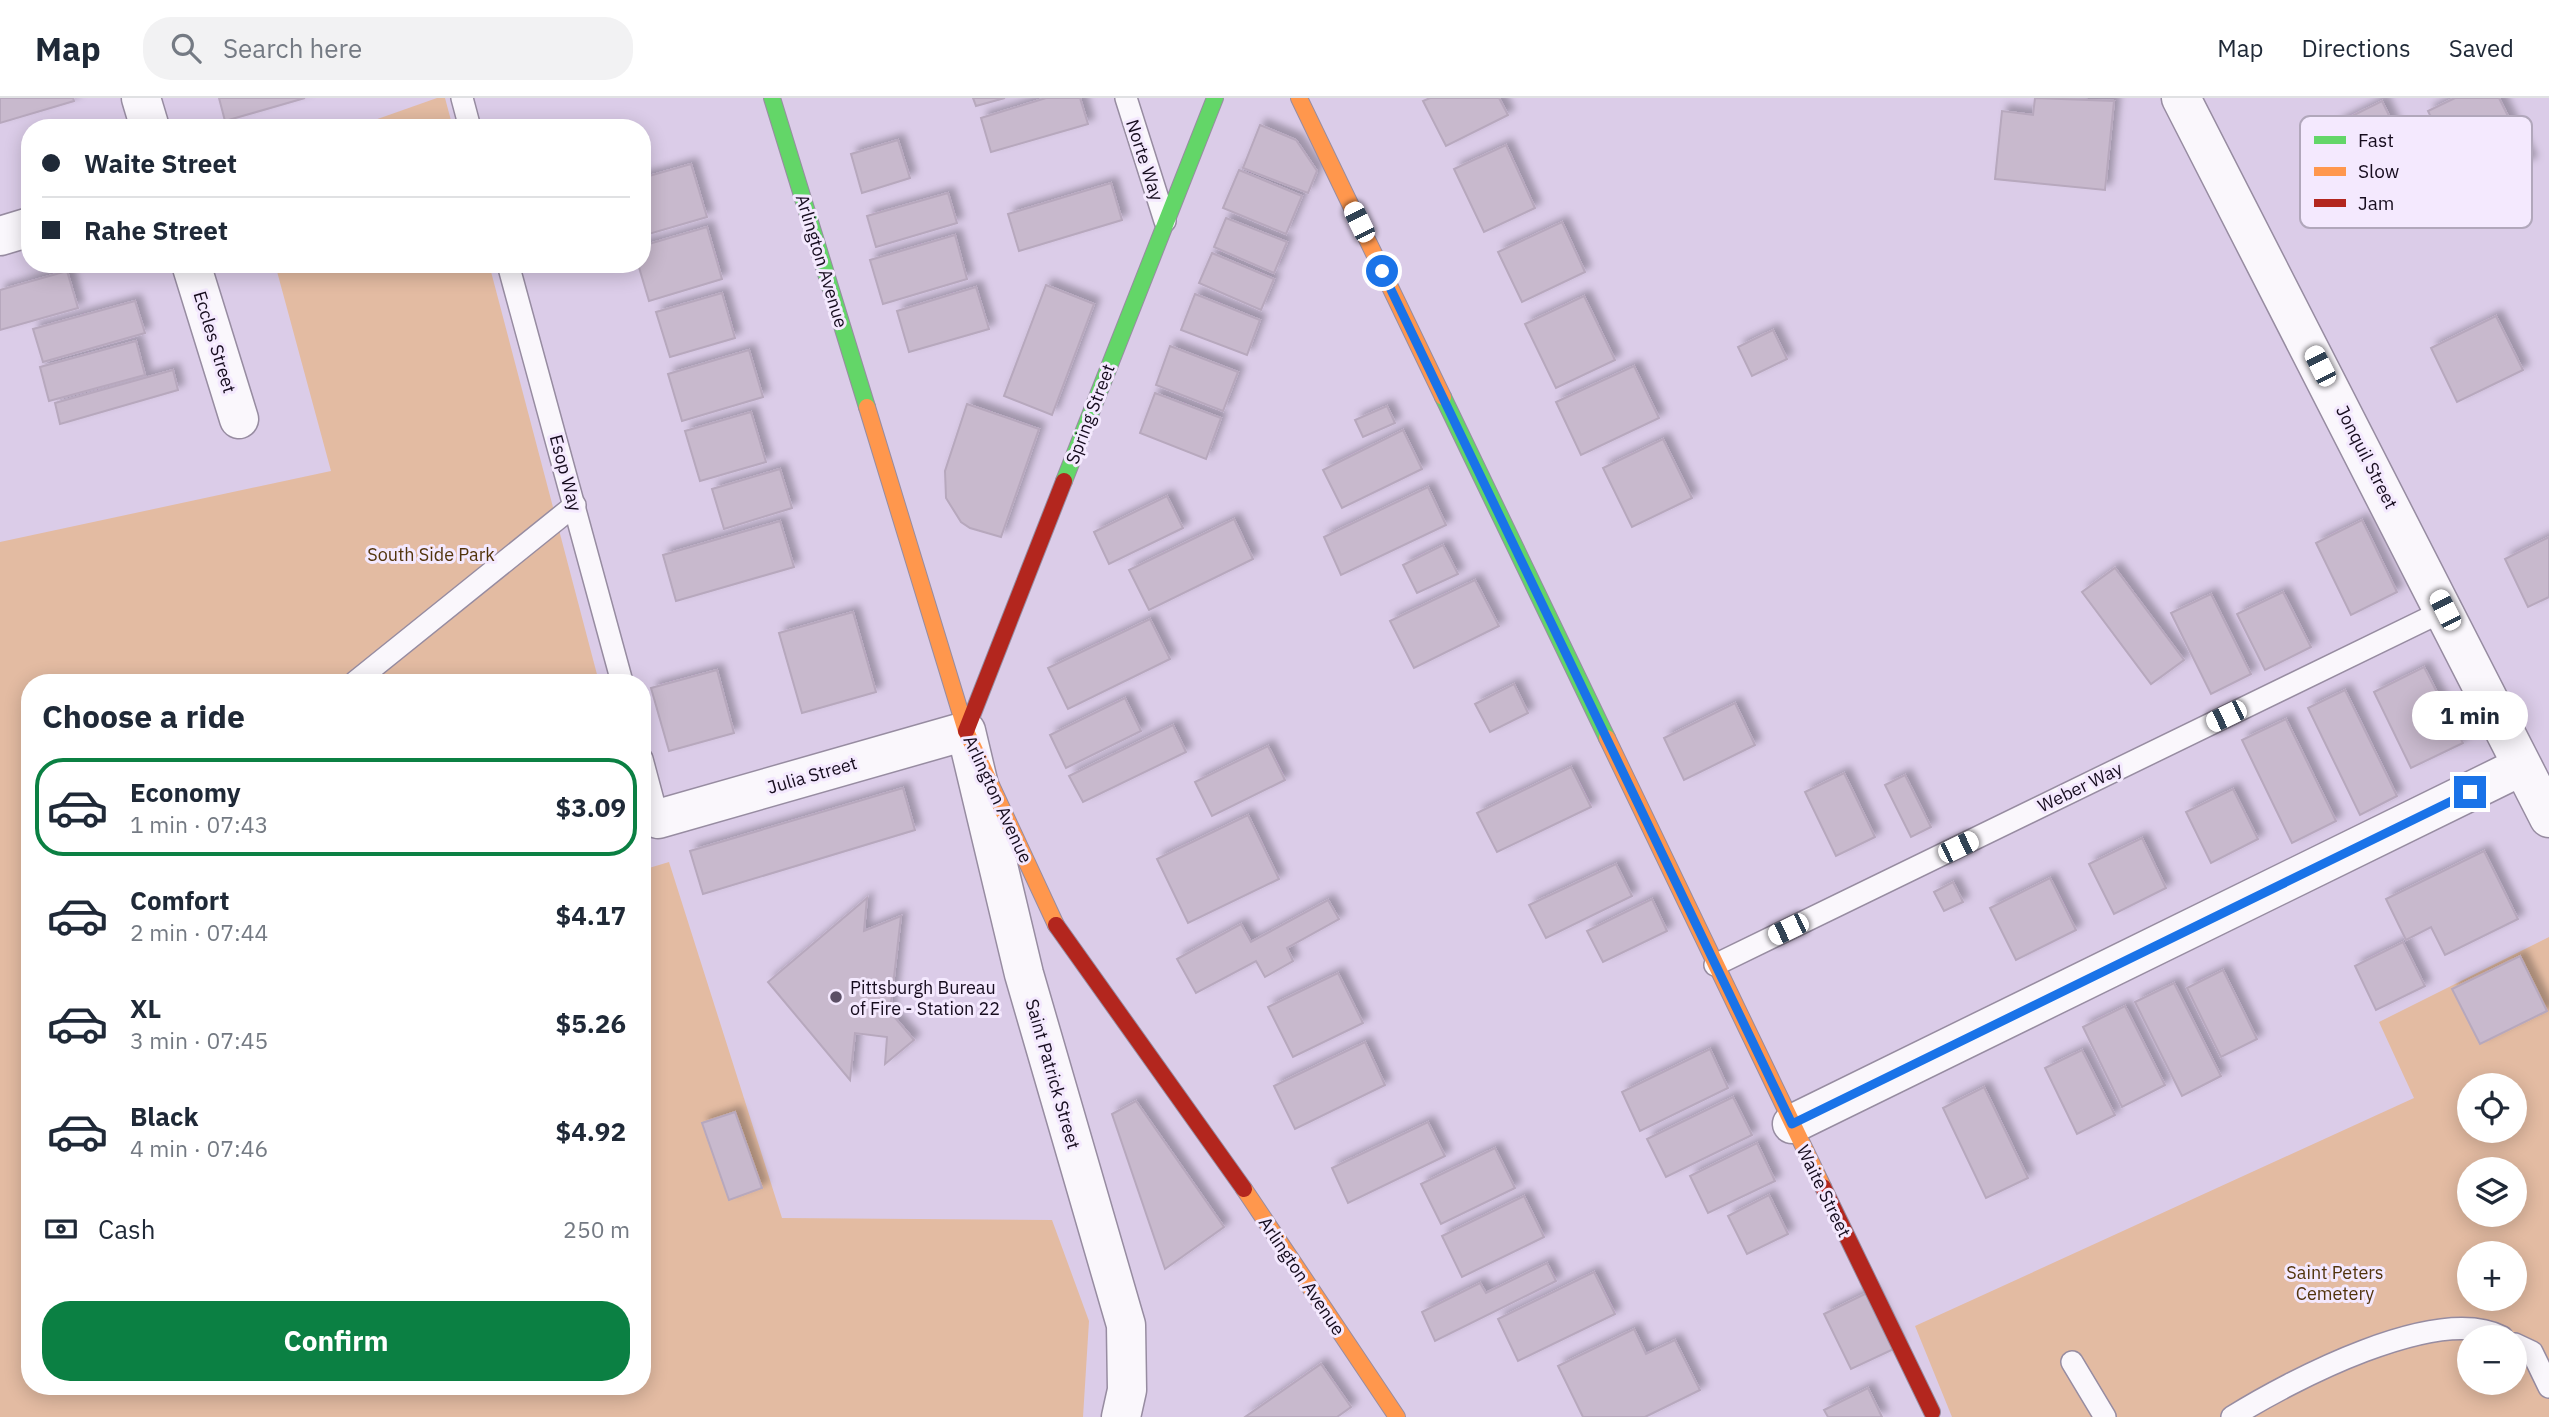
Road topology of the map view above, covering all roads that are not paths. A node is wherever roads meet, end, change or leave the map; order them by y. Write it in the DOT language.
graph roads {
  1 [pos="141,98"];
  2 [pos="462,98"];
  3 [pos="772,98"];
  4 [pos="1126,98"];
  5 [pos="1215,98"];
  6 [pos="1299,98"];
  7 [pos="2181,98"];
  8 [pos="147,119"];
  9 [pos="468,119"];
  10 [pos="1165,221"];
  11 [pos="21,230"];
  12 [pos="0,236"];
  13 [pos="194,273"];
  14 [pos="511,273"];
  15 [pos="239,419"];
  16 [pos="575,505"];
  17 [pos="2445,610"];
  18 [pos="365,674"];
  19 [pos="620,674"];
  20 [pos="966,731"];
  21 [pos="2520,767"];
  22 [pos="651,792"];
  23 [pos="658,818"];
  24 [pos="2549,818"];
  25 [pos="1714,965"];
  26 [pos="1792,1124"];
  27 [pos="2457,1331"];
  28 [pos="2527,1349"];
  29 [pos="2072,1362"];
  30 [pos="2549,1387"];
  31 [pos="1932,1412"];
  32 [pos="1121,1417"];
  33 [pos="1397,1417"];
  34 [pos="2105,1417"];
  35 [pos="2232,1417"];
  1 -- 8 [label="street"];
  2 -- 9 [label="lane"];
  3 -- 20 [label="street, Arlington Avenue"];
  4 -- 10 [label="lane, Norte Way"];
  5 -- 10 [label="street, Spring Street"];
  6 -- 25 [label="street, Waite Street"];
  7 -- 17 [label="street, Jonquil Street"];
  10 -- 20 [label="street, Spring Street"];
  11 -- 12 [label="street"];
  13 -- 15 [label="street, Eccles Street"];
  14 -- 16 [label="lane, Esop Way"];
  16 -- 18 [label="lane"];
  16 -- 19 [label="lane, Esop Way"];
  17 -- 21 [label="street, Jonquil Street"];
  17 -- 25 [label="lane, Weber Way"];
  20 -- 23 [label="street, Julia Street"];
  20 -- 32 [label="street, Saint Patrick Street"];
  20 -- 33 [label="street, Arlington Avenue"];
  21 -- 24 [label="street, Jonquil Street"];
  21 -- 26 [label="street"];
  22 -- 23 [label="lane"];
  25 -- 26 [label="street, Waite Street"];
  26 -- 31 [label="street, Waite Street"];
  27 -- 35 [label="lane"];
  28 -- 30 [label="lane"];
  29 -- 34 [label="lane"];
}
